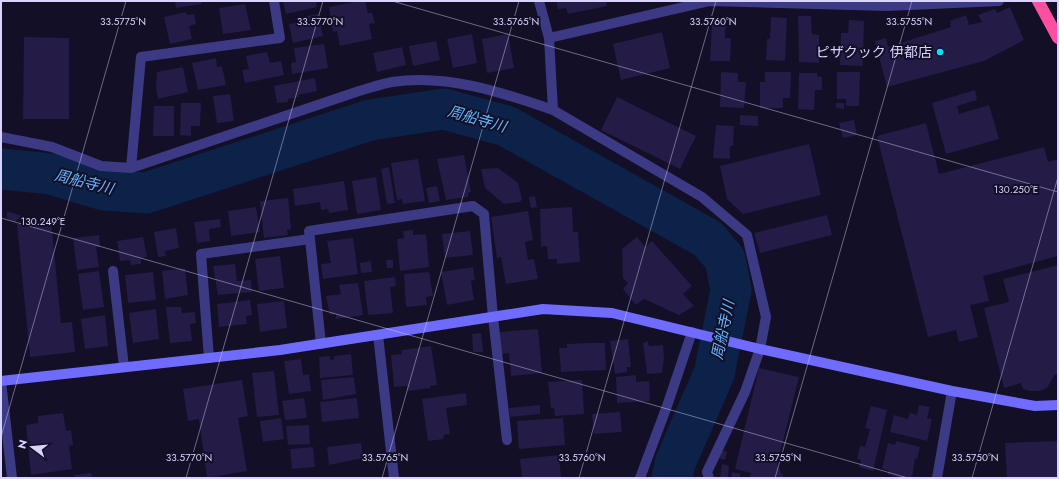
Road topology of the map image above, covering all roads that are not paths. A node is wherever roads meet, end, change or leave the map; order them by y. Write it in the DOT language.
graph roads {
  1 [pos="274,1"];
  2 [pos="539,1"];
  3 [pos="998,1"];
  4 [pos="1038,1"];
  5 [pos="549,38"];
  6 [pos="1058,38"];
  7 [pos="553,110"];
  8 [pos="1,137"];
  9 [pos="131,168"];
  10 [pos="310,240"];
  11 [pos="113,272"];
  12 [pos="493,317"];
  13 [pos="692,332"];
  14 [pos="378,335"];
  15 [pos="321,344"];
  16 [pos="760,349"];
  17 [pos="209,358"];
  18 [pos="124,367"];
  19 [pos="1,381"];
  20 [pos="952,391"];
  21 [pos="1058,405"];
  22 [pos="507,440"];
  23 [pos="12,478"];
  24 [pos="394,478"];
  25 [pos="640,478"];
  26 [pos="709,478"];
  27 [pos="937,478"];
  1 -- 9 [label="street"];
  2 -- 5 [label="street"];
  3 -- 5 [label="street"];
  4 -- 6 [label="highway"];
  5 -- 7 [label="street"];
  7 -- 9 [label="street"];
  7 -- 16 [label="street"];
  8 -- 9 [label="street"];
  10 -- 12 [label="street"];
  10 -- 15 [label="street"];
  10 -- 17 [label="street"];
  11 -- 18 [label="street"];
  12 -- 13 [label="street"];
  12 -- 14 [label="street"];
  12 -- 22 [label="street"];
  13 -- 16 [label="street"];
  13 -- 25 [label="street"];
  14 -- 15 [label="street"];
  14 -- 24 [label="street"];
  15 -- 17 [label="street"];
  16 -- 20 [label="street"];
  16 -- 26 [label="street"];
  17 -- 18 [label="street"];
  18 -- 19 [label="street"];
  19 -- 23 [label="street"];
  20 -- 21 [label="street"];
  20 -- 27 [label="street"];
}
